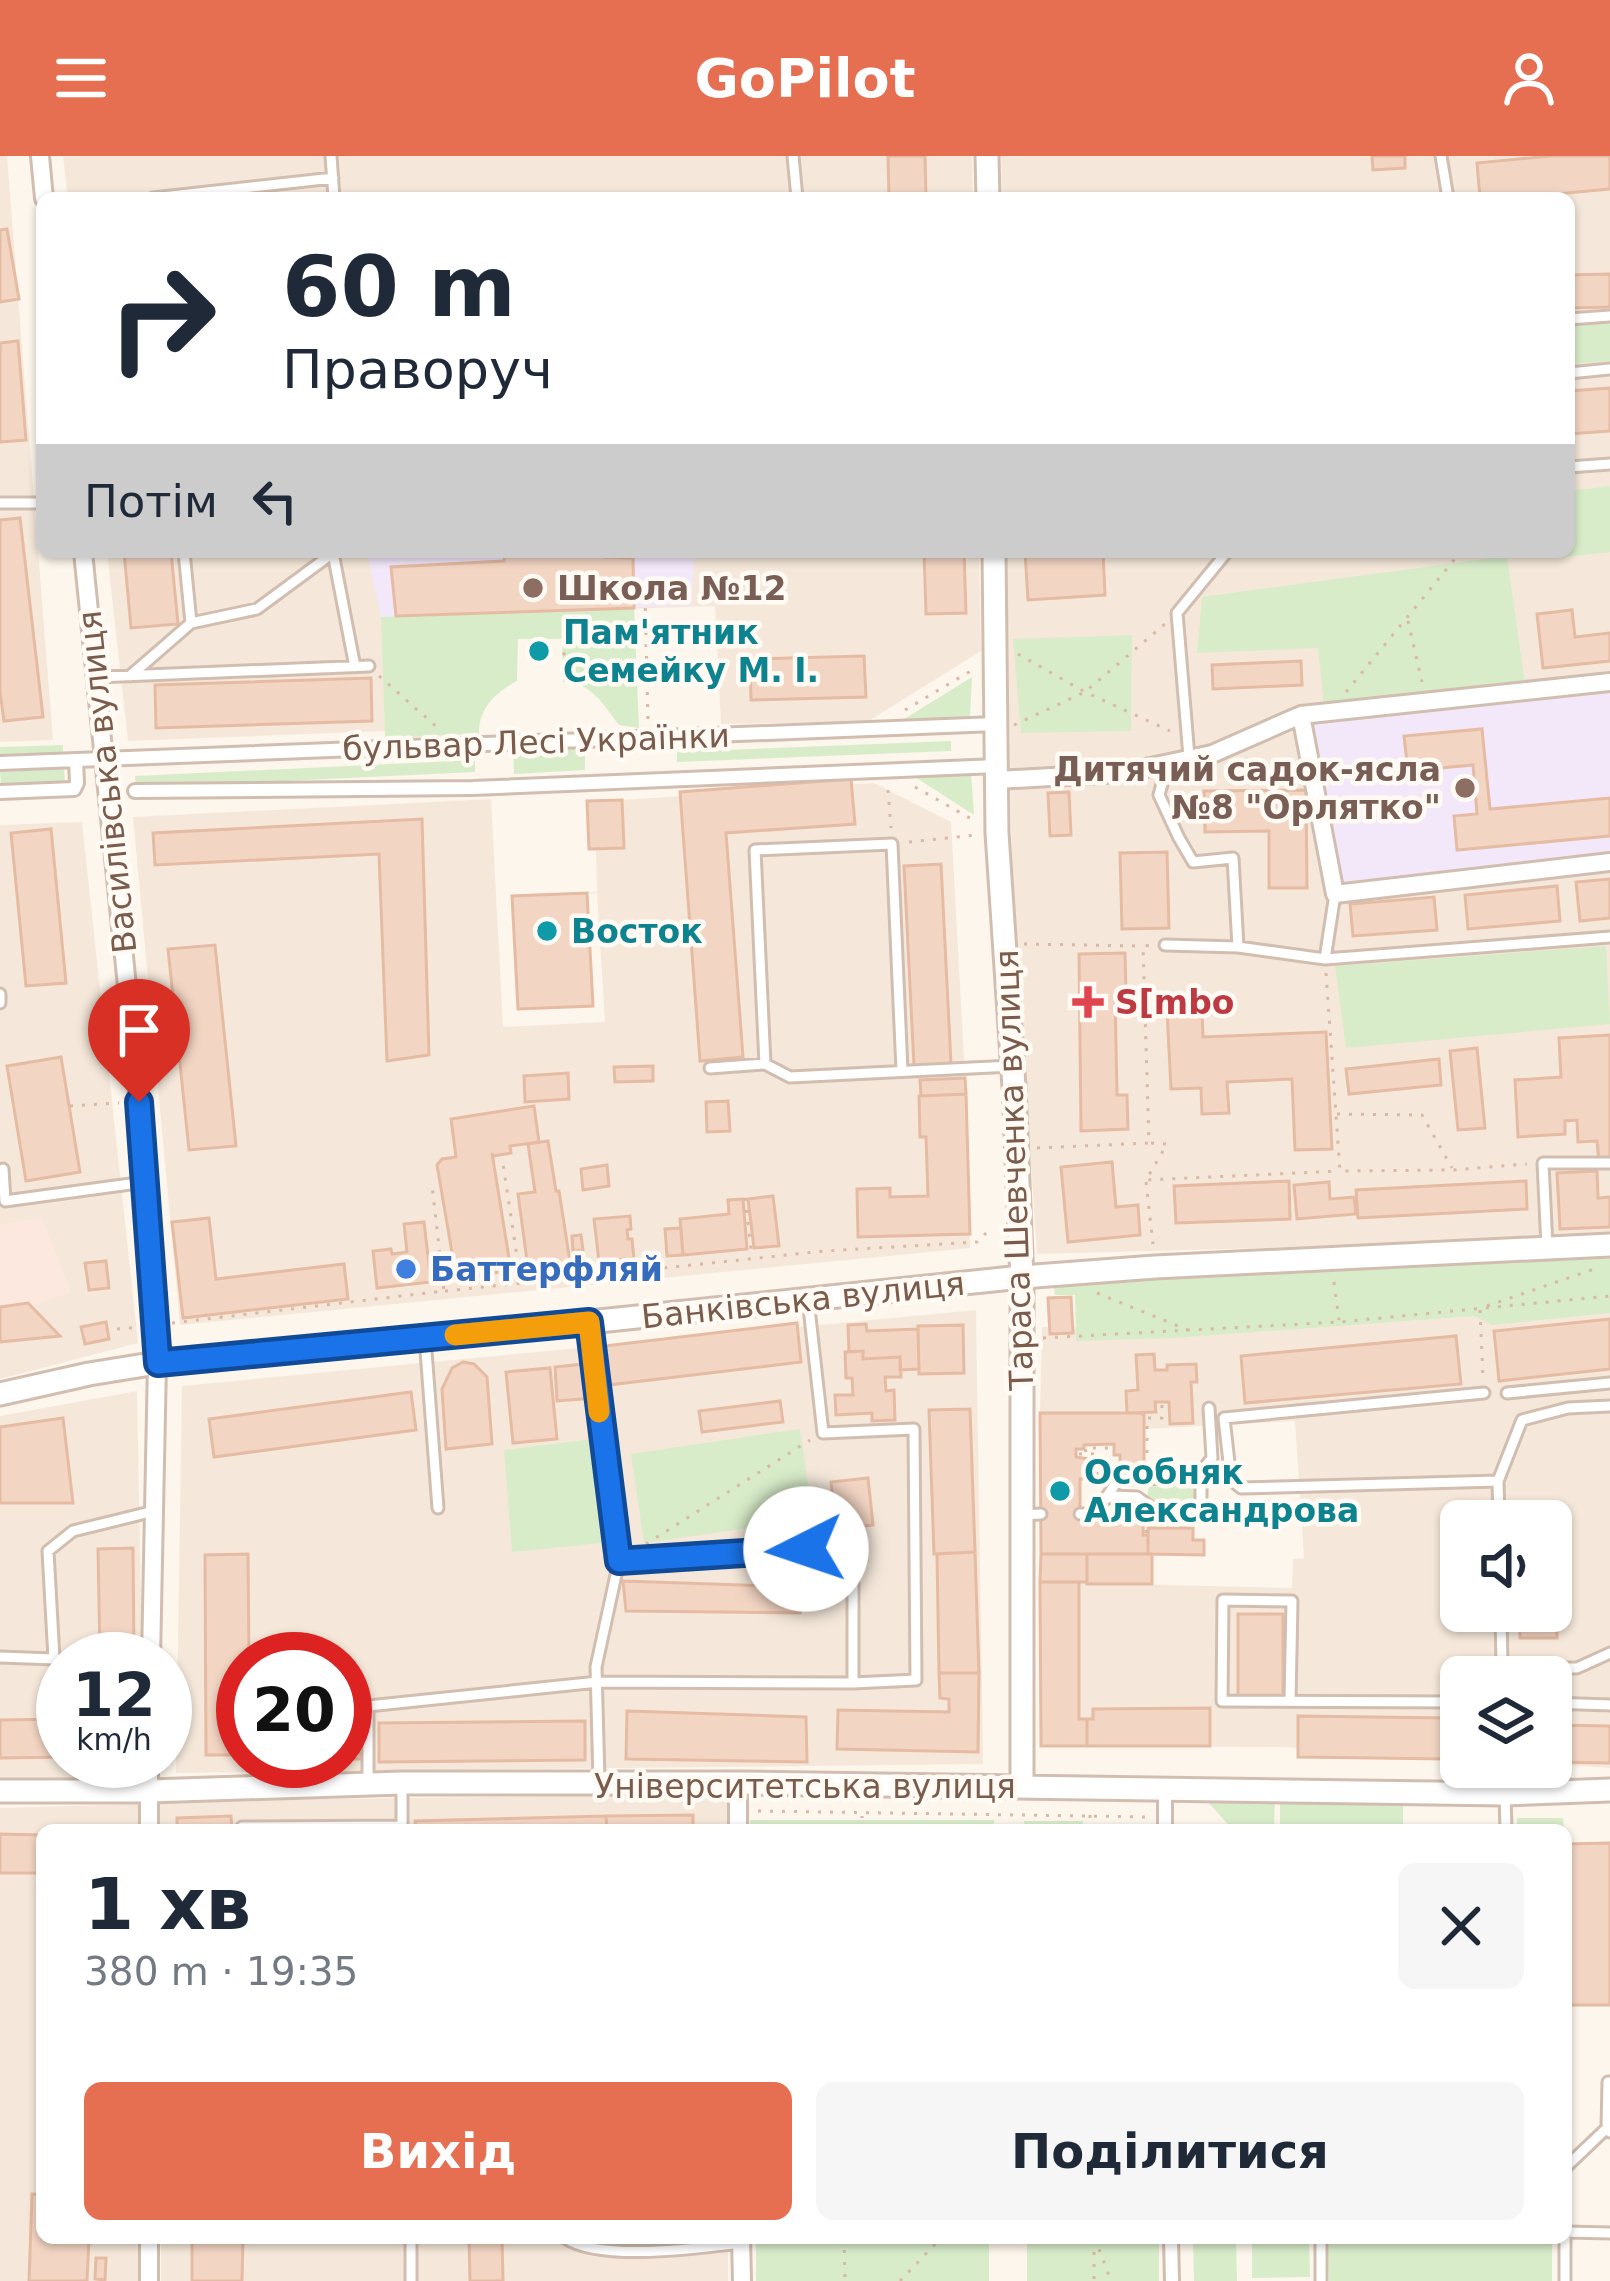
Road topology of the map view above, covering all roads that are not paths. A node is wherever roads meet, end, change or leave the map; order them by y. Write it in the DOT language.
graph roads {
  1 [pos="40,156"];
  2 [pos="331,156"];
  3 [pos="794,156"];
  4 [pos="987,156"];
  5 [pos="1441,156"];
  6 [pos="333,178"];
  7 [pos="43,192"];
  8 [pos="207,192"];
  9 [pos="334,192"];
  10 [pos="797,192"];
  11 [pos="988,192"];
  12 [pos="1447,192"];
  13 [pos="1610,316"];
  14 [pos="1575,319"];
  15 [pos="1610,369"];
  16 [pos="1575,372"];
  17 [pos="1610,464"];
  18 [pos="1575,467"];
  19 [pos="0,503"];
  20 [pos="36,503"];
  21 [pos="84,558"];
  22 [pos="185,558"];
  23 [pos="326,558"];
  24 [pos="334,558"];
  25 [pos="994,558"];
  26 [pos="1222,558"];
  27 [pos="191,623"];
  28 [pos="356,667"];
  29 [pos="369,667"];
  30 [pos="130,676"];
  31 [pos="97,677"];
  32 [pos="1610,682"];
  33 [pos="1301,715"];
  34 [pos="996,728"];
  35 [pos="1188,748"];
  36 [pos="105,760"];
  37 [pos="76,761"];
  38 [pos="0,763"];
  39 [pos="997,773"];
  40 [pos="135,791"];
  41 [pos="0,792"];
  42 [pos="1610,862"];
  43 [pos="1335,894"];
  44 [pos="1610,937"];
  45 [pos="1165,945"];
  46 [pos="1238,947"];
  47 [pos="1325,959"];
  48 [pos="0,994"];
  49 [pos="0,1004"];
  50 [pos="765,1064"];
  51 [pos="1012,1066"];
  52 [pos="710,1068"];
  53 [pos="902,1071"];
  54 [pos="1610,1163"];
  55 [pos="3,1168"];
  56 [pos="145,1181"];
  57 [pos="1610,1245"];
  58 [pos="1547,1247"];
  59 [pos="1022,1277"];
  60 [pos="808,1299"];
  61 [pos="589,1322"];
  62 [pos="425,1338"];
  63 [pos="158,1363"];
  64 [pos="1610,1383"];
  65 [pos="1484,1393"];
  66 [pos="1507,1393"];
  67 [pos="0,1394"];
  68 [pos="1610,1406"];
  69 [pos="1209,1408"];
  70 [pos="1201,1472"];
  71 [pos="1498,1481"];
  72 [pos="1104,1500"];
  73 [pos="1498,1500"];
  74 [pos="438,1508"];
  75 [pos="154,1511"];
  76 [pos="1080,1514"];
  77 [pos="619,1561"];
  78 [pos="152,1632"];
  79 [pos="1610,1654"];
  80 [pos="0,1657"];
  81 [pos="1572,1668"];
  82 [pos="598,1682"];
  83 [pos="853,1683"];
  84 [pos="1290,1701"];
  85 [pos="1440,1702"];
  86 [pos="1572,1704"];
  87 [pos="1610,1705"];
  88 [pos="372,1706"];
  89 [pos="402,1783"];
  90 [pos="372,1784"];
  91 [pos="738,1784"];
  92 [pos="599,1785"];
  93 [pos="1022,1787"];
  94 [pos="243,1788"];
  95 [pos="1165,1789"];
  96 [pos="1610,1790"];
  97 [pos="0,1791"];
  98 [pos="149,1791"];
  99 [pos="1505,1794"];
  100 [pos="738,1821"];
  101 [pos="149,1824"];
  102 [pos="403,1824"];
  103 [pos="1165,1824"];
  104 [pos="1506,1824"];
  105 [pos="1610,2082"];
  106 [pos="1608,2130"];
  107 [pos="1572,2162"];
  108 [pos="1610,2234"];
  109 [pos="1572,2235"];
  110 [pos="149,2244"];
  111 [pos="411,2244"];
  112 [pos="574,2244"];
  113 [pos="719,2244"];
  114 [pos="741,2244"];
  115 [pos="1171,2244"];
  116 [pos="1321,2244"];
  117 [pos="1565,2244"];
  118 [pos="149,2281"];
  119 [pos="411,2281"];
  120 [pos="742,2281"];
  121 [pos="1172,2281"];
  122 [pos="1321,2281"];
  123 [pos="1565,2281"];
  1 -- 7 [label="street"];
  2 -- 6 [label="lane"];
  3 -- 10 [label="lane"];
  4 -- 11 [label="street"];
  5 -- 12 [label="lane"];
  6 -- 8 [label="lane"];
  6 -- 9 [label="lane"];
  13 -- 14 [label="lane"];
  15 -- 16 [label="lane"];
  17 -- 18 [label="lane"];
  19 -- 20 [label="lane"];
  21 -- 31 [label="street, Василівська вулиця"];
  22 -- 27 [label="lane"];
  23 -- 27 [label="lane"];
  24 -- 28 [label="lane"];
  25 -- 34 [label="street, Тараса Шевченка вулиця"];
  26 -- 35 [label="lane"];
  27 -- 30 [label="lane"];
  28 -- 29 [label="lane"];
  28 -- 30 [label="lane"];
  30 -- 31 [label="lane"];
  31 -- 36 [label="street, Василівська вулиця"];
  32 -- 33 [label="street"];
  33 -- 35 [label="street"];
  33 -- 43 [label="street"];
  34 -- 36 [label="street, бульвар Лесі Українки"];
  34 -- 39 [label="street, Тараса Шевченка вулиця"];
  35 -- 39 [label="street"];
  35 -- 46 [label="lane"];
  36 -- 37 [label="street, бульвар Лесі Українки"];
  36 -- 56 [label="street, Василівська вулиця"];
  37 -- 38 [label="street, бульвар Лесі Українки"];
  37 -- 41 [label="street"];
  39 -- 40 [label="street, бульвар Лесі Українки"];
  39 -- 51 [label="street, Тараса Шевченка вулиця"];
  42 -- 43 [label="street"];
  43 -- 47 [label="lane"];
  44 -- 47 [label="lane"];
  45 -- 46 [label="lane"];
  46 -- 47 [label="lane"];
  48 -- 49 [label="lane"];
  50 -- 52 [label="lane"];
  50 -- 53 [label="lane"];
  50 -- 53 [label="lane"];
  51 -- 53 [label="lane"];
  51 -- 59 [label="street, Тараса Шевченка вулиця"];
  54 -- 58 [label="lane"];
  55 -- 56 [label="lane"];
  56 -- 63 [label="street, Василівська вулиця"];
  57 -- 58 [label="street, Банківська вулиця"];
  58 -- 59 [label="street, Банківська вулиця"];
  59 -- 60 [label="street, Банківська вулиця"];
  59 -- 93 [label="street, Тараса Шевченка вулиця"];
  60 -- 61 [label="street, Банківська вулиця"];
  60 -- 83 [label="lane"];
  61 -- 62 [label="street, Банківська вулиця"];
  61 -- 77 [label="lane"];
  62 -- 63 [label="street, Банківська вулиця"];
  62 -- 74 [label="lane"];
  63 -- 67 [label="street, Банківська вулиця"];
  63 -- 75 [label="street, Василівська вулиця"];
  64 -- 66 [label="lane"];
  65 -- 71 [label="lane"];
  68 -- 71 [label="lane"];
  69 -- 70 [label="lane"];
  70 -- 72 [label="lane"];
  70 -- 72 [label="lane"];
  71 -- 73 [label="lane"];
  72 -- 76 [label="lane"];
  75 -- 78 [label="street, Василівська вулиця"];
  75 -- 80 [label="lane"];
  77 -- 82 [label="lane"];
  77 -- 83 [label="lane"];
  79 -- 81 [label="lane"];
  82 -- 83 [label="lane"];
  82 -- 88 [label="lane"];
  82 -- 92 [label="lane"];
  84 -- 84 [label="lane"];
  84 -- 85 [label="lane"];
  86 -- 87 [label="lane"];
  89 -- 90 [label="street, Університетська вулиця"];
  89 -- 92 [label="street, Університетська вулиця"];
  89 -- 102 [label="lane"];
  91 -- 92 [label="street, Університетська вулиця"];
  91 -- 93 [label="street, Університетська вулиця"];
  91 -- 100 [label="street"];
  93 -- 95 [label="street, Університетська вулиця"];
  94 -- 98 [label="street, Університетська вулиця"];
  95 -- 99 [label="street, Університетська вулиця"];
  95 -- 103 [label="street"];
  96 -- 99 [label="street, Університетська вулиця"];
  97 -- 98 [label="street, Університетська вулиця"];
  98 -- 101 [label="street"];
  99 -- 104 [label="lane"];
  105 -- 106 [label="lane"];
  106 -- 107 [label="lane"];
  108 -- 109 [label="lane"];
  110 -- 118 [label="street"];
  111 -- 119 [label="lane"];
  112 -- 113 [label="lane"];
  114 -- 120 [label="street"];
  115 -- 121 [label="street"];
  116 -- 122 [label="lane"];
  117 -- 123 [label="lane"];
}
